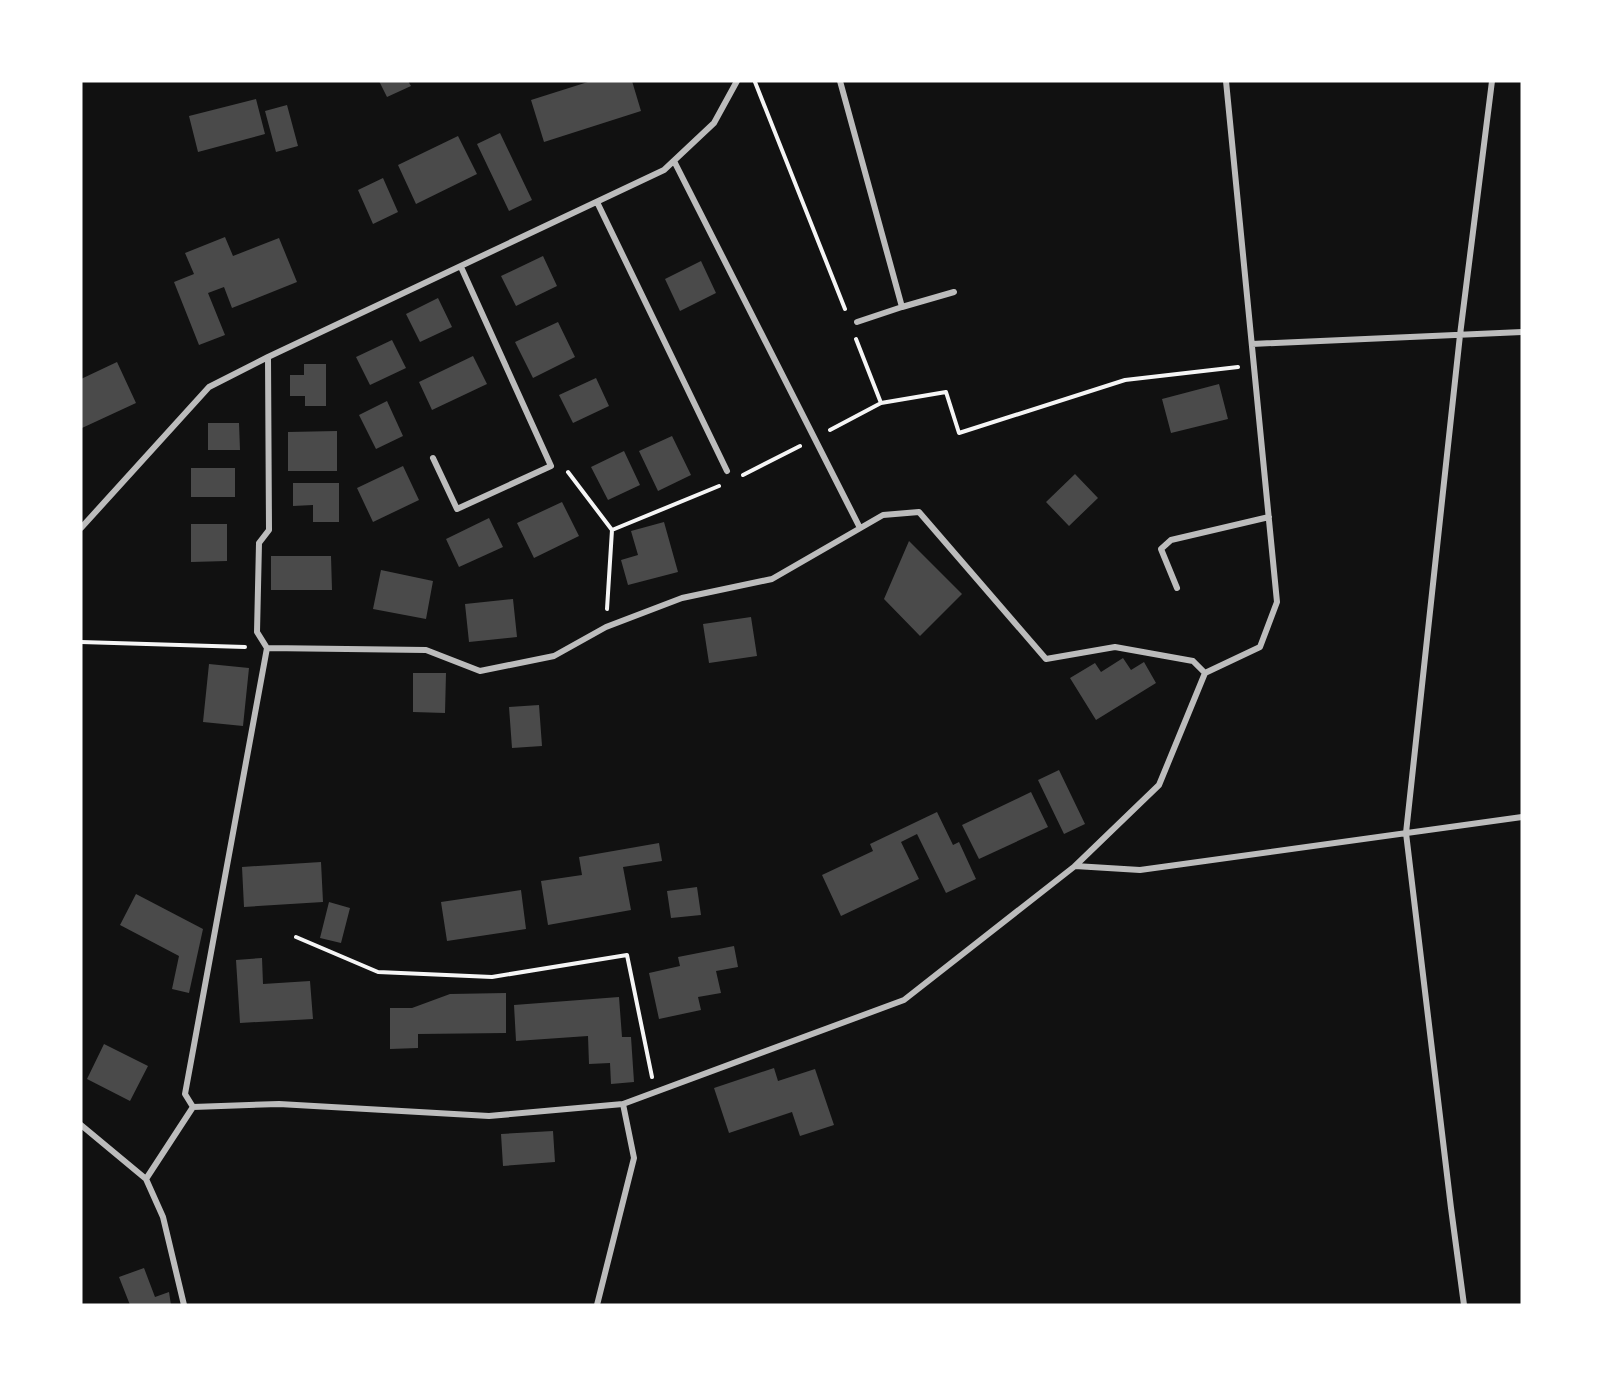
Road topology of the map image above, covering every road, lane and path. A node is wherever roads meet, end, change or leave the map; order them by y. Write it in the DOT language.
graph roads {
  1 [pos="737,81"];
  2 [pos="755,81"];
  3 [pos="840,81"];
  4 [pos="1226,81"];
  5 [pos="1492,81"];
  6 [pos="674,161"];
  7 [pos="597,202"];
  8 [pos="461,267"];
  9 [pos="954,292"];
  10 [pos="903,307"];
  11 [pos="847,314"];
  12 [pos="857,322"];
  13 [pos="1522,332"];
  14 [pos="1460,335"];
  15 [pos="855,337"];
  16 [pos="1252,345"];
  17 [pos="268,357"];
  18 [pos="1254,366"];
  19 [pos="881,403"];
  20 [pos="821,435"];
  21 [pos="801,445"];
  22 [pos="433,458"];
  23 [pos="551,466"];
  24 [pos="727,471"];
  25 [pos="740,477"];
  26 [pos="719,486"];
  27 [pos="1269,517"];
  28 [pos="81,528"];
  29 [pos="860,528"];
  30 [pos="612,530"];
  31 [pos="1177,588"];
  32 [pos="606,627"];
  33 [pos="81,642"];
  34 [pos="267,648"];
  35 [pos="1205,673"];
  36 [pos="1522,817"];
  37 [pos="1406,833"];
  38 [pos="1075,866"];
  39 [pos="296,937"];
  40 [pos="655,1092"];
  41 [pos="623,1104"];
  42 [pos="193,1107"];
  43 [pos="81,1125"];
  44 [pos="146,1179"];
  45 [pos="184,1305"];
  46 [pos="597,1305"];
  47 [pos="1464,1305"];
  1 -- 6 [label="street"];
  2 -- 11 [label="path"];
  3 -- 10 [label="street"];
  4 -- 16 [label="street"];
  5 -- 14 [label="street"];
  6 -- 7 [label="street"];
  6 -- 29 [label="street"];
  7 -- 8 [label="street"];
  7 -- 24 [label="street"];
  8 -- 17 [label="street"];
  8 -- 23 [label="street"];
  9 -- 10 [label="street"];
  10 -- 12 [label="street"];
  13 -- 14 [label="street"];
  14 -- 16 [label="street"];
  14 -- 37 [label="street"];
  15 -- 19 [label="path"];
  16 -- 18 [label="street"];
  17 -- 28 [label="street"];
  17 -- 34 [label="street"];
  18 -- 19 [label="path"];
  18 -- 27 [label="street"];
  19 -- 20 [label="path"];
  21 -- 25 [label="path"];
  22 -- 23 [label="street"];
  23 -- 30 [label="path"];
  26 -- 30 [label="path"];
  27 -- 31 [label="street"];
  27 -- 35 [label="street"];
  29 -- 32 [label="street"];
  29 -- 35 [label="street"];
  30 -- 32 [label="path"];
  32 -- 34 [label="street"];
  33 -- 34 [label="path"];
  34 -- 42 [label="street"];
  35 -- 38 [label="street"];
  36 -- 37 [label="street"];
  37 -- 38 [label="street"];
  37 -- 47 [label="street"];
  38 -- 40 [label="street"];
  39 -- 40 [label="path"];
  40 -- 41 [label="street"];
  41 -- 42 [label="street"];
  41 -- 46 [label="street"];
  42 -- 44 [label="street"];
  43 -- 44 [label="street"];
  44 -- 45 [label="street"];
}
